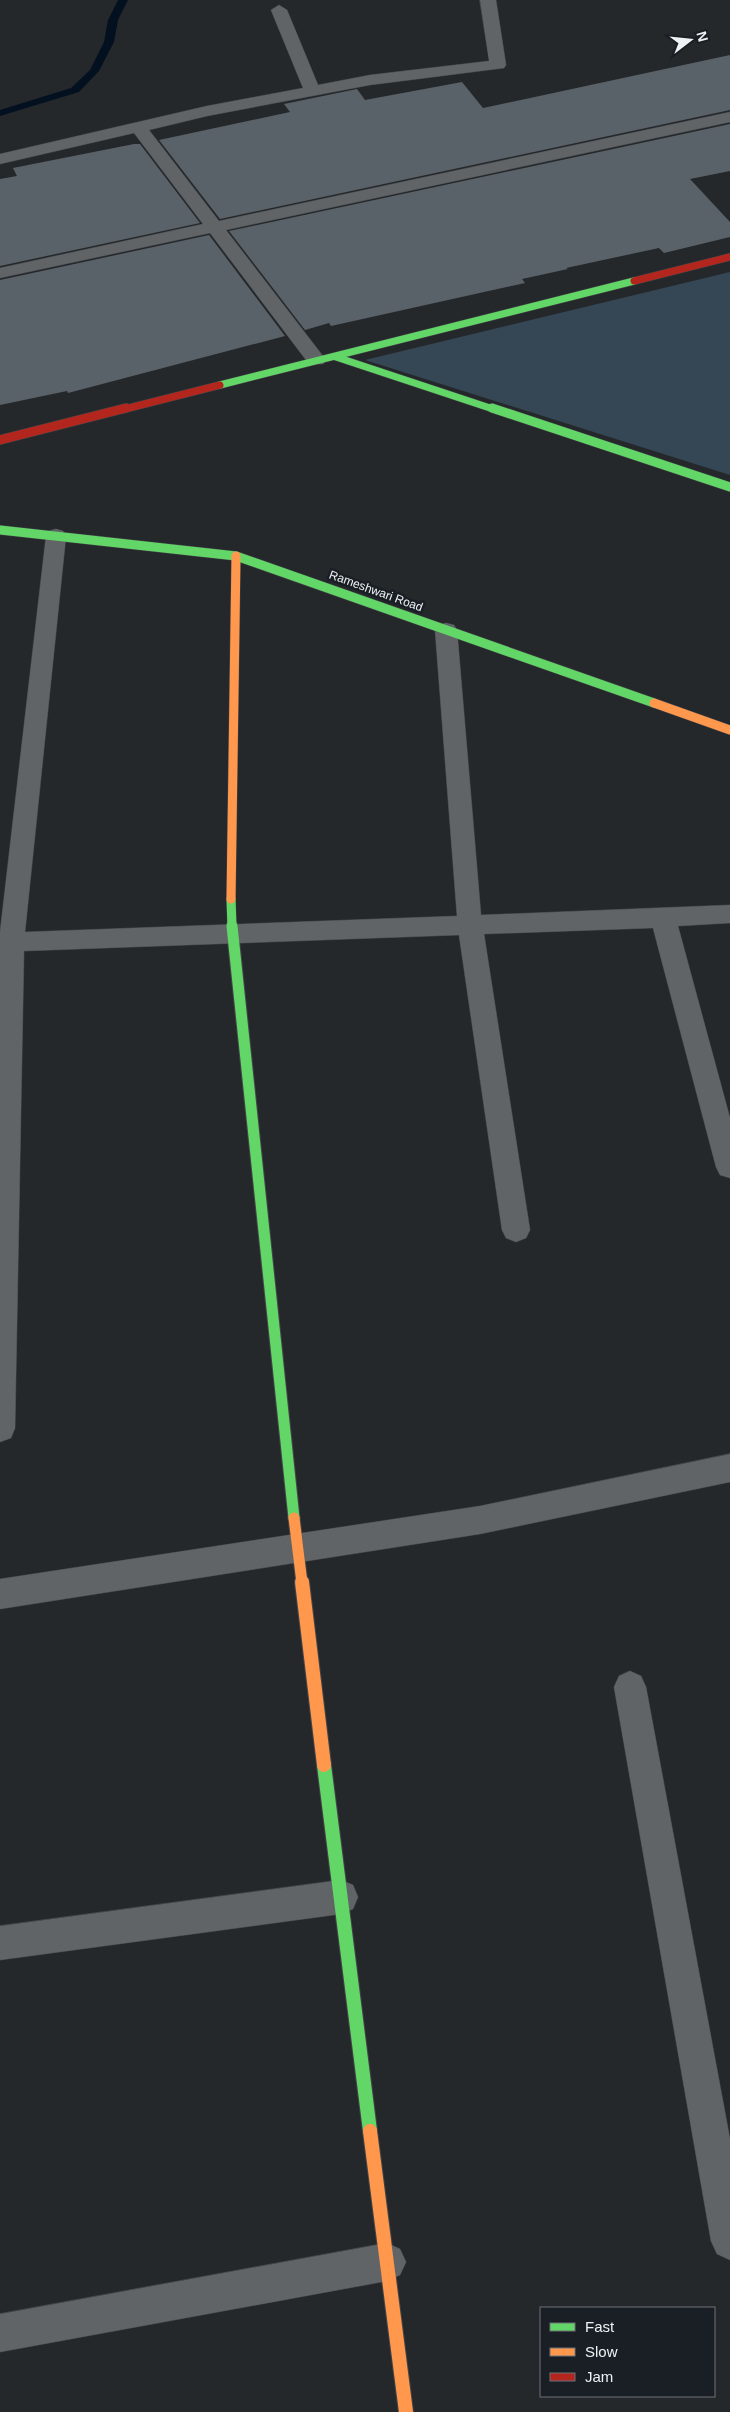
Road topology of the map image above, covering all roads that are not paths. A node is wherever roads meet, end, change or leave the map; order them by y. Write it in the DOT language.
graph roads {
  1 [pos="488,0"];
  2 [pos="279,10"];
  3 [pos="312,91"];
  4 [pos="730,117"];
  5 [pos="138,126"];
  6 [pos="0,159"];
  7 [pos="213,226"];
  8 [pos="730,257"];
  9 [pos="0,272"];
  10 [pos="336,357"];
  11 [pos="316,360"];
  12 [pos="0,440"];
  13 [pos="730,487"];
  14 [pos="0,530"];
  15 [pos="56,536"];
  16 [pos="236,556"];
  17 [pos="446,630"];
  18 [pos="730,730"];
  19 [pos="730,914"];
  20 [pos="663,918"];
  21 [pos="470,925"];
  22 [pos="233,934"];
  23 [pos="6,941"];
  24 [pos="730,1167"];
  25 [pos="516,1230"];
  26 [pos="0,1428"];
  27 [pos="730,1468"];
  28 [pos="297,1550"];
  29 [pos="0,1594"];
  30 [pos="630,1687"];
  31 [pos="341,1897"];
  32 [pos="0,1943"];
  33 [pos="722,2151"];
  34 [pos="730,2241"];
  35 [pos="387,2262"];
  36 [pos="0,2333"];
  37 [pos="406,2412"];
  1 -- 3 [label="street"];
  2 -- 3 [label="street"];
  3 -- 5 [label="street"];
  4 -- 7 [label="street"];
  5 -- 6 [label="street"];
  5 -- 7 [label="street"];
  7 -- 9 [label="street"];
  7 -- 11 [label="street"];
  8 -- 10 [label="street"];
  10 -- 11 [label="street"];
  10 -- 13 [label="street"];
  11 -- 12 [label="street"];
  14 -- 15 [label="street, Rameshwari Road"];
  15 -- 16 [label="street, Rameshwari Road"];
  15 -- 23 [label="street"];
  16 -- 17 [label="street, Rameshwari Road"];
  16 -- 22 [label="street"];
  17 -- 18 [label="street, Rameshwari Road"];
  17 -- 21 [label="street"];
  19 -- 20 [label="street"];
  20 -- 21 [label="street"];
  20 -- 24 [label="street"];
  21 -- 22 [label="street"];
  21 -- 25 [label="street"];
  22 -- 23 [label="street"];
  22 -- 28 [label="street"];
  23 -- 26 [label="street"];
  27 -- 28 [label="street"];
  28 -- 29 [label="street"];
  28 -- 31 [label="street"];
  30 -- 33 [label="street"];
  31 -- 32 [label="street"];
  31 -- 35 [label="street"];
  33 -- 34 [label="street"];
  35 -- 36 [label="street"];
  35 -- 37 [label="street"];
}
